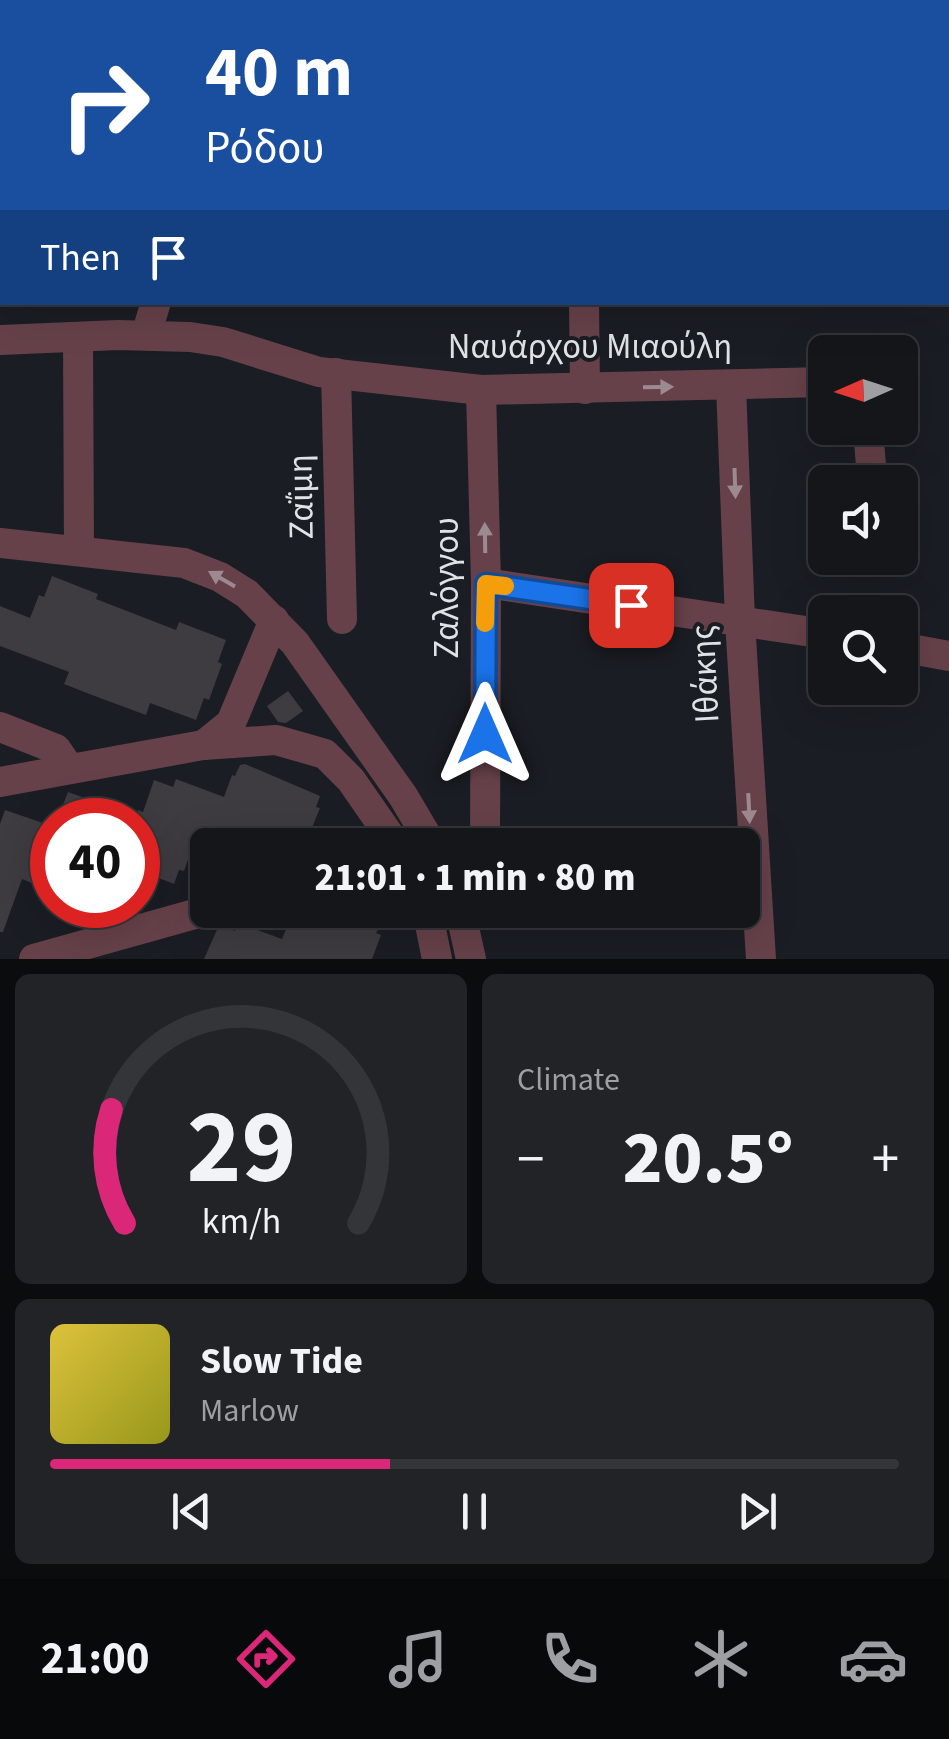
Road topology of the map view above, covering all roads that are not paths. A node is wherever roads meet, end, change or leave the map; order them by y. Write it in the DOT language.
graph roads {
  1 [pos="155,305"];
  2 [pos="584,305"];
  3 [pos="146,335"];
  4 [pos="78,338"];
  5 [pos="0,340"];
  6 [pos="336,374"];
  7 [pos="808,383"];
  8 [pos="731,386"];
  9 [pos="585,389"];
  10 [pos="481,390"];
  11 [pos="0,542"];
  12 [pos="78,551"];
  13 [pos="486,584"];
  14 [pos="342,619"];
  15 [pos="740,621"];
  16 [pos="808,631"];
  17 [pos="285,632"];
  18 [pos="918,650"];
  19 [pos="949,656"];
  20 [pos="0,727"];
  21 [pos="248,740"];
  22 [pos="203,745"];
  23 [pos="69,768"];
  24 [pos="0,782"];
  25 [pos="384,828"];
  26 [pos="422,828"];
  27 [pos="484,828"];
  28 [pos="190,915"];
  29 [pos="430,928"];
  30 [pos="464,928"];
  31 [pos="481,928"];
  32 [pos="34,959"];
  33 [pos="437,959"];
  34 [pos="471,959"];
  35 [pos="479,959"];
  36 [pos="761,959"];
  1 -- 3 [label="street"];
  2 -- 9 [label="street"];
  3 -- 4 [label="street, Ναυάρχου Μιαούλη"];
  3 -- 6 [label="street, Ναυάρχου Μιαούλη"];
  4 -- 5 [label="street, Ναυάρχου Μιαούλη"];
  4 -- 12 [label="street"];
  6 -- 10 [label="street, Ναυάρχου Μιαούλη"];
  6 -- 14 [label="street, Ζαΐμη"];
  7 -- 8 [label="street, Ναυάρχου Μιαούλη"];
  9 -- 8 [label="street, Ναυάρχου Μιαούλη, one-way"];
  8 -- 15 [label="street, Ιθάκης, one-way"];
  9 -- 10 [label="street, Ναυάρχου Μιαούλη"];
  13 -- 10 [label="street, Ζαλόγγου, one-way"];
  11 -- 12 [label="street"];
  17 -- 12 [label="street, one-way"];
  13 -- 15 [label="street"];
  13 -- 27 [label="street, Ζαλόγγου"];
  15 -- 16 [label="street"];
  15 -- 36 [label="street, Ιθάκης, one-way"];
  17 -- 21 [label="street"];
  17 -- 22 [label="street"];
  17 -- 26 [label="street"];
  18 -- 19 [label="street"];
  20 -- 23 [label="street"];
  21 -- 22 [label="street"];
  21 -- 25 [label="street"];
  22 -- 23 [label="street"];
  23 -- 24 [label="street"];
  28 -- 32 [label="street"];
  29 -- 33 [label="street"];
  30 -- 34 [label="street"];
  31 -- 35 [label="street"];
}
